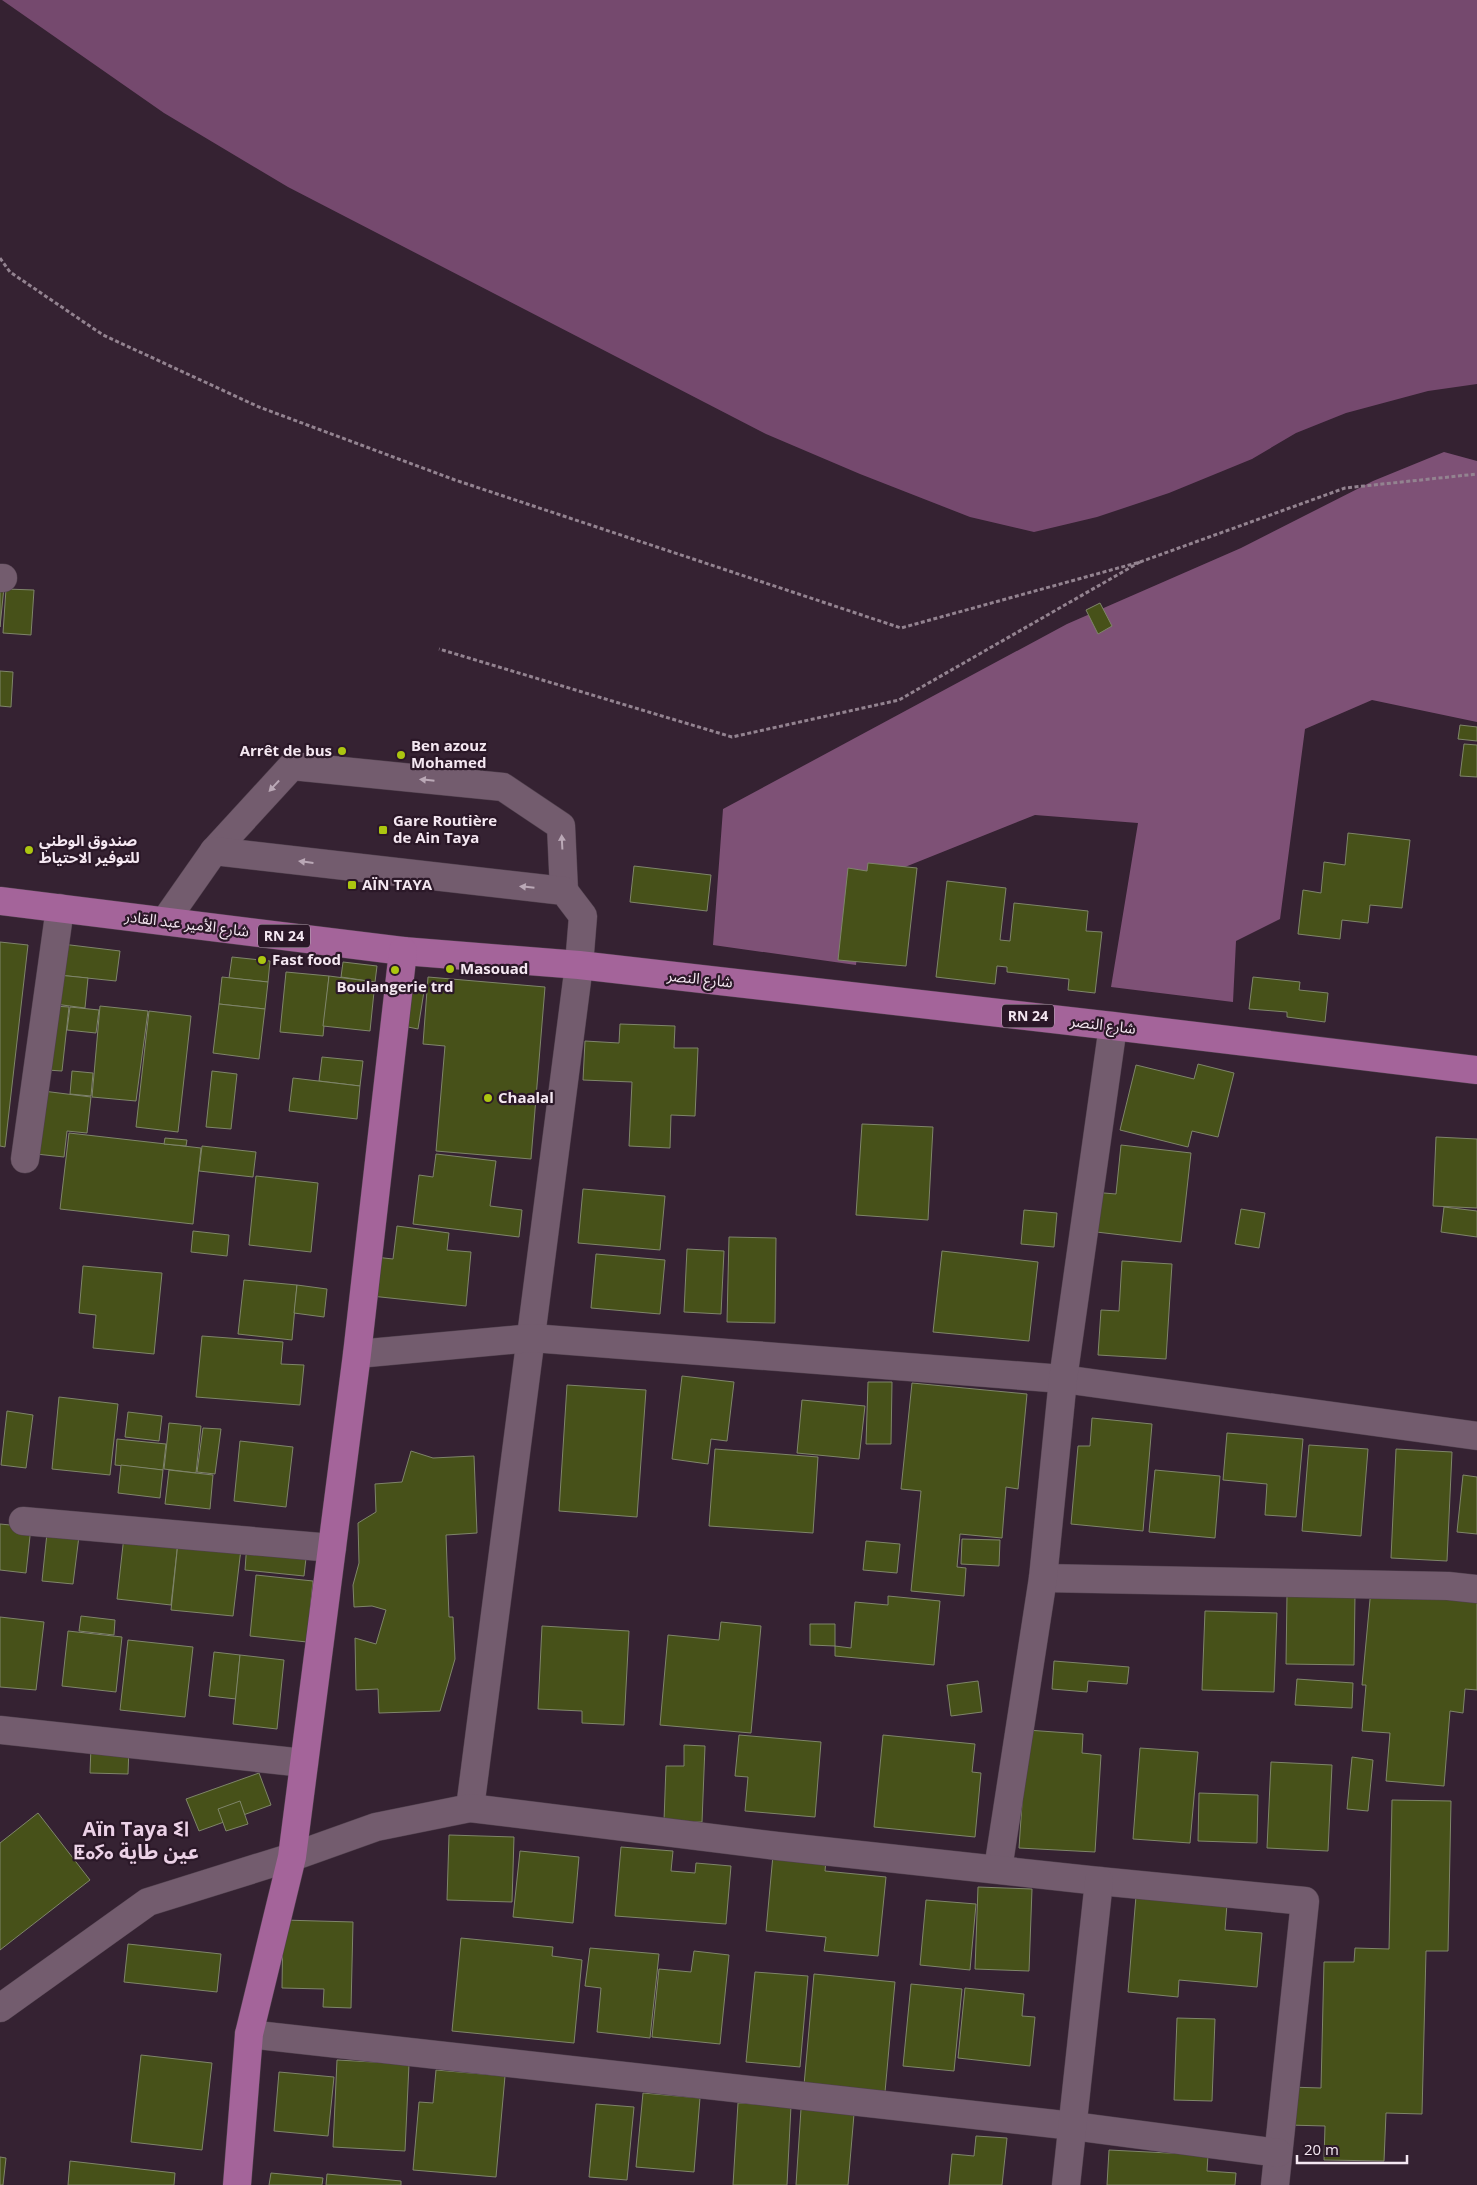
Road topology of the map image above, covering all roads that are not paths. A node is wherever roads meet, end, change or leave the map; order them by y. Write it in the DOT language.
graph roads {
  1 [pos="214,851"];
  2 [pos="564,891"];
  3 [pos="0,901"];
  4 [pos="60,908"];
  5 [pos="165,921"];
  6 [pos="403,951"];
  7 [pos="579,965"];
  8 [pos="1113,1026"];
  9 [pos="1477,1070"];
  10 [pos="25,1159"];
  11 [pos="532,1338"];
  12 [pos="357,1354"];
  13 [pos="1064,1379"];
  14 [pos="1477,1436"];
  15 [pos="23,1521"];
  16 [pos="332,1548"];
  17 [pos="1043,1578"];
  18 [pos="1477,1589"];
  19 [pos="0,1730"];
  20 [pos="304,1764"];
  21 [pos="470,1808"];
  22 [pos="292,1857"];
  23 [pos="998,1869"];
  24 [pos="1098,1881"];
  25 [pos="0,2008"];
  26 [pos="249,2034"];
  27 [pos="1073,2126"];
  28 [pos="1278,2153"];
  29 [pos="236,2185"];
  30 [pos="1066,2185"];
  31 [pos="1275,2185"];
  2 -- 1 [label="street, one-way"];
  2 -- 1 [label="street, one-way"];
  1 -- 5 [label="street"];
  2 -- 7 [label="street"];
  3 -- 4 [label="main road, شارع الأمير عبد القادر / RN 24"];
  4 -- 5 [label="main road, شارع الأمير عبد القادر / RN 24"];
  4 -- 10 [label="street"];
  5 -- 6 [label="main road, شارع الأمير عبد القادر / RN 24"];
  6 -- 7 [label="main road, RN 24"];
  6 -- 12 [label="main road"];
  7 -- 8 [label="main road, شارع النصر / RN 24"];
  7 -- 11 [label="street"];
  8 -- 9 [label="main road, شارع النصر / RN 24"];
  8 -- 13 [label="street"];
  11 -- 12 [label="street"];
  11 -- 13 [label="street"];
  11 -- 21 [label="street"];
  12 -- 16 [label="main road"];
  13 -- 14 [label="street"];
  13 -- 17 [label="street"];
  15 -- 16 [label="street"];
  16 -- 20 [label="main road"];
  17 -- 18 [label="street"];
  17 -- 23 [label="street"];
  19 -- 20 [label="street"];
  20 -- 22 [label="main road"];
  21 -- 22 [label="street"];
  21 -- 23 [label="street"];
  22 -- 25 [label="street"];
  22 -- 26 [label="main road"];
  23 -- 24 [label="street"];
  24 -- 27 [label="street"];
  24 -- 28 [label="street"];
  26 -- 27 [label="street"];
  26 -- 29 [label="main road"];
  27 -- 28 [label="street"];
  27 -- 30 [label="street"];
  28 -- 31 [label="street"];
}
